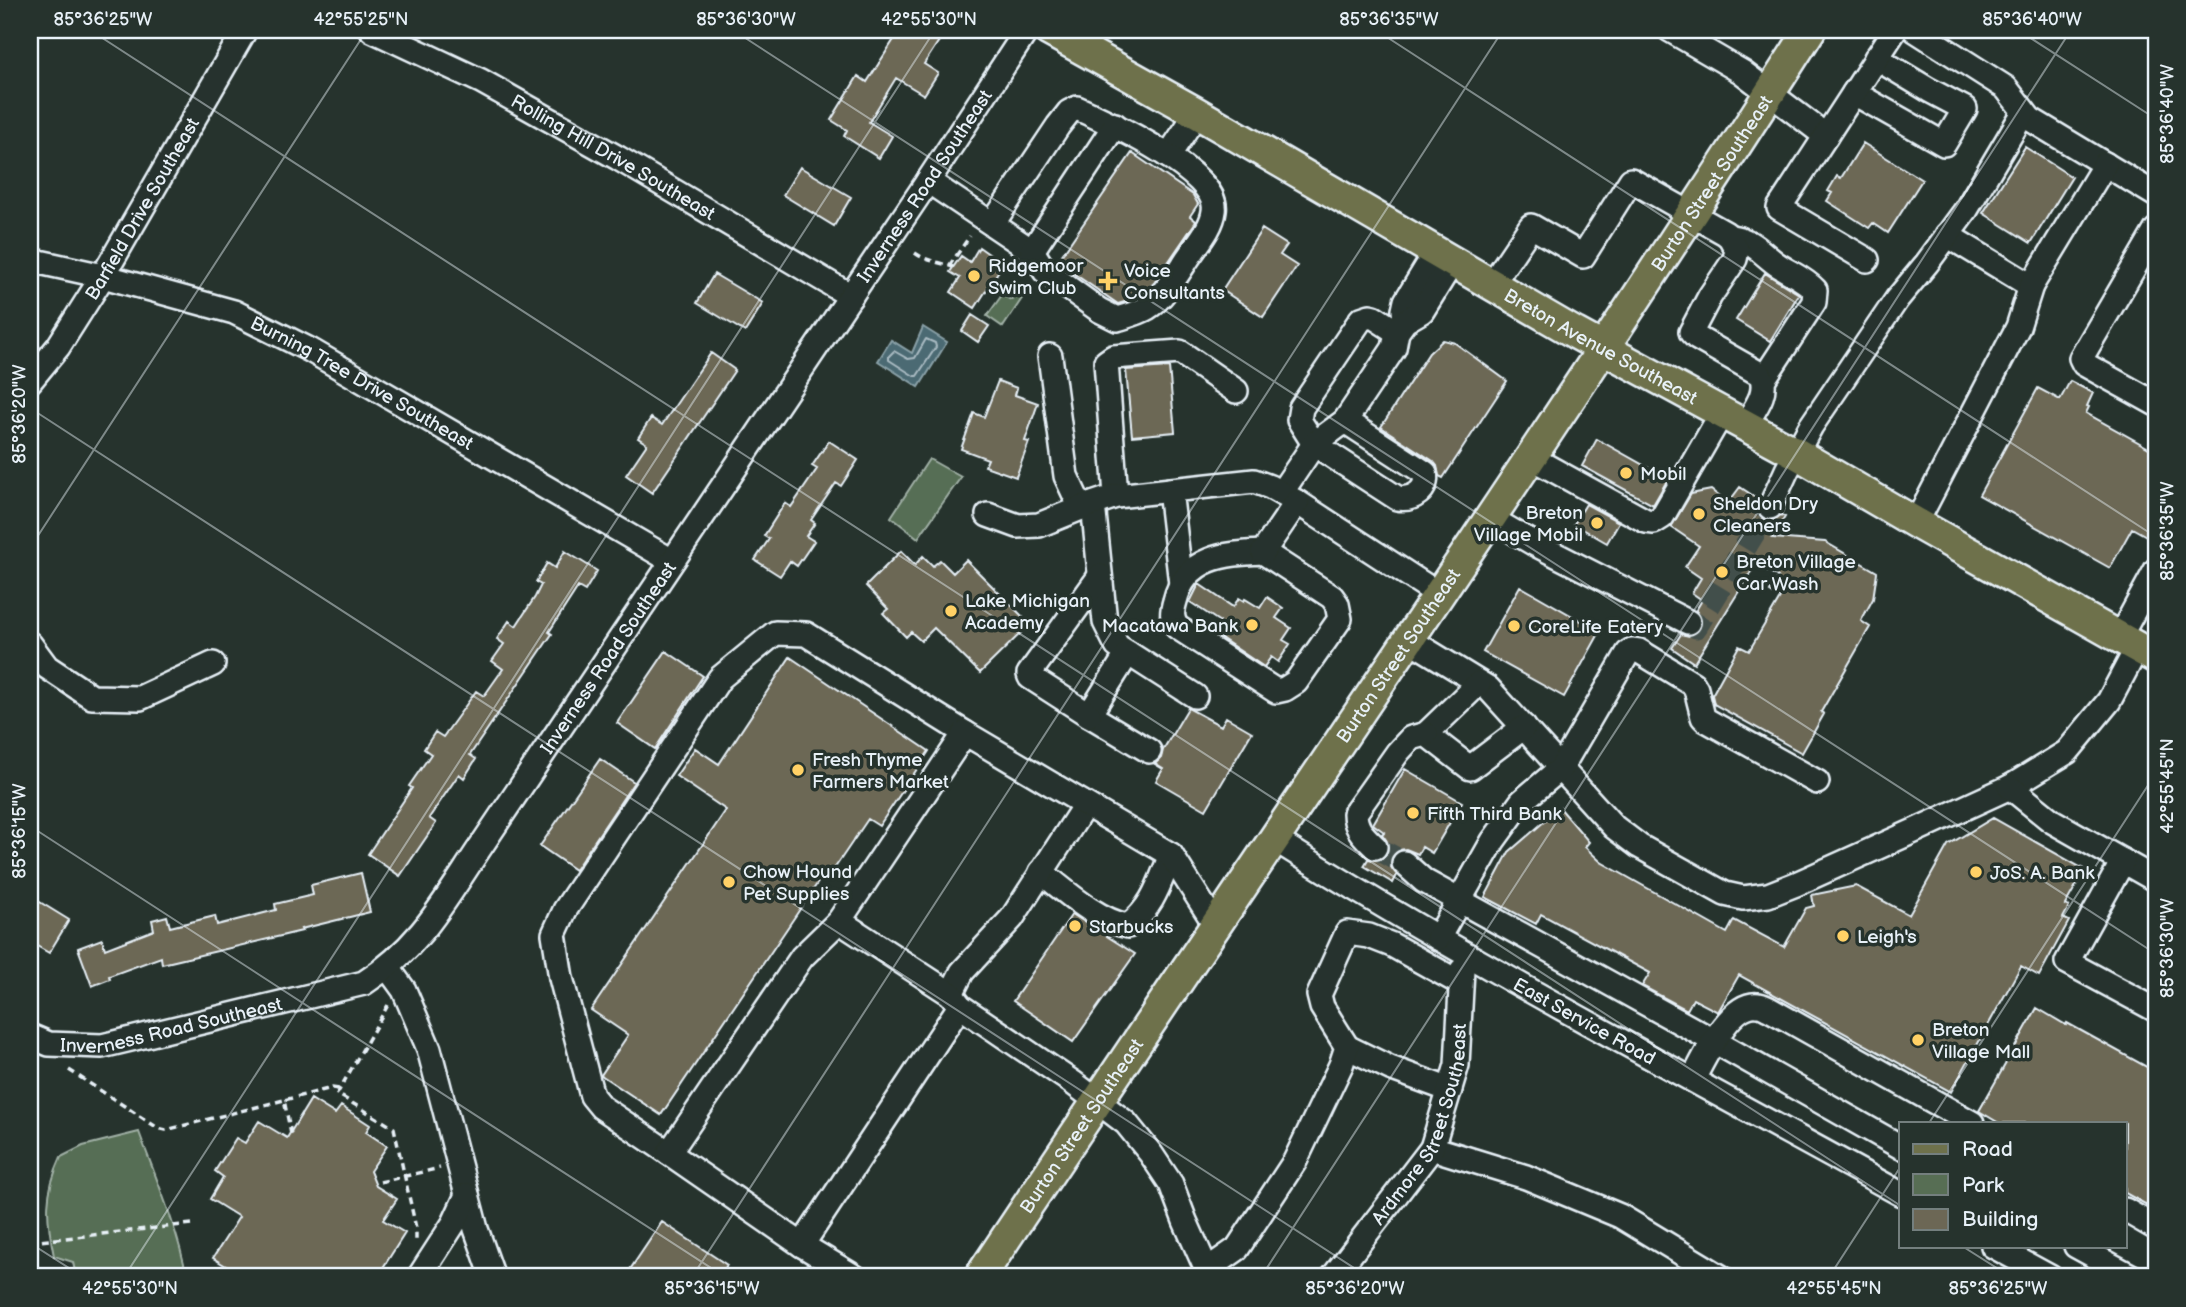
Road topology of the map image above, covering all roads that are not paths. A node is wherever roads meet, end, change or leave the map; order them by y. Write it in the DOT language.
graph roads {
  1 [pos="245,30"];
  2 [pos="372,30"];
  3 [pos="1027,30"];
  4 [pos="1048,30"];
  5 [pos="1670,30"];
  6 [pos="1810,30"];
  7 [pos="1895,30"];
  8 [pos="1915,30"];
  9 [pos="1877,58"];
  10 [pos="1770,92"];
  11 [pos="1854,93"];
  12 [pos="2024,112"];
  13 [pos="1197,113"];
  14 [pos="1115,125"];
  15 [pos="1826,136"];
  16 [pos="1168,156"];
  17 [pos="2105,164"];
  18 [pos="928,181"];
  19 [pos="2156,195"];
  20 [pos="1691,213"];
  21 [pos="984,224"];
  22 [pos="2156,230"];
  23 [pos="1947,235"];
  24 [pos="1730,237"];
  25 [pos="1032,251"];
  26 [pos="1444,256"];
  27 [pos="30,260"];
  28 [pos="1867,260"];
  29 [pos="103,276"];
  30 [pos="1492,284"];
  31 [pos="2031,286"];
  32 [pos="851,296"];
  33 [pos="1401,327"];
  34 [pos="1604,349"];
  35 [pos="1050,356"];
  36 [pos="1763,380"];
  37 [pos="30,381"];
  38 [pos="1236,391"];
  39 [pos="2156,404"];
  40 [pos="1734,419"];
  41 [pos="1345,421"];
  42 [pos="1314,444"];
  43 [pos="1796,453"];
  44 [pos="1530,457"];
  45 [pos="1170,490"];
  46 [pos="1116,496"];
  47 [pos="1289,497"];
  48 [pos="1087,506"];
  49 [pos="1770,507"];
  50 [pos="988,515"];
  51 [pos="1490,518"];
  52 [pos="1916,523"];
  53 [pos="1264,552"];
  54 [pos="671,561"];
  55 [pos="2156,570"];
  56 [pos="1100,576"];
  57 [pos="1181,584"];
  58 [pos="1438,594"];
  59 [pos="1688,622"];
  60 [pos="1408,639"];
  61 [pos="30,644"];
  62 [pos="2137,648"];
  63 [pos="1128,653"];
  64 [pos="213,664"];
  65 [pos="1479,683"];
  66 [pos="1195,696"];
  67 [pos="1089,715"];
  68 [pos="1524,727"];
  69 [pos="965,733"];
  70 [pos="1426,734"];
  71 [pos="1149,751"];
  72 [pos="1561,768"];
  73 [pos="1817,782"];
  74 [pos="2010,787"];
  75 [pos="1085,805"];
  76 [pos="1274,839"];
  77 [pos="1375,847"];
  78 [pos="1171,855"];
  79 [pos="2123,861"];
  80 [pos="1404,863"];
  81 [pos="1047,864"];
  82 [pos="2156,880"];
  83 [pos="1460,900"];
  84 [pos="839,921"];
  85 [pos="1215,925"];
  86 [pos="1438,938"];
  87 [pos="1463,953"];
  88 [pos="388,968"];
  89 [pos="1460,983"];
  90 [pos="956,1000"];
  91 [pos="2156,1010"];
  92 [pos="30,1036"];
  93 [pos="1714,1041"];
  94 [pos="1348,1047"];
  95 [pos="1693,1079"];
  96 [pos="1450,1090"];
  97 [pos="1098,1100"];
  98 [pos="1970,1122"];
  99 [pos="1899,1146"];
  100 [pos="1432,1148"];
  101 [pos="669,1153"];
  102 [pos="1899,1193"];
  103 [pos="467,1195"];
  104 [pos="2126,1211"];
  105 [pos="2156,1228"];
  106 [pos="802,1245"];
  107 [pos="1997,1248"];
  108 [pos="2080,1248"];
  109 [pos="1209,1274"];
  110 [pos="418,1277"];
  111 [pos="493,1277"];
  112 [pos="855,1277"];
  113 [pos="980,1277"];
  114 [pos="1333,1277"];
  115 [pos="1721,1277"];
  116 [pos="2050,1277"];
  117 [pos="2133,1277"];
  1 -- 29 [label="street, Barfield Drive Southeast"];
  2 -- 32 [label="street, Rolling Hill Drive Southeast"];
  3 -- 18 [label="street, Inverness Road Southeast"];
  4 -- 13 [label="main road, Breton Avenue Southeast"];
  5 -- 10 [label="street"];
  6 -- 10 [label="main road, Burton Street Southeast"];
  7 -- 9 [label="street"];
  8 -- 12 [label="street"];
  9 -- 11 [label="street"];
  9 -- 11 [label="street"];
  10 -- 15 [label="street"];
  10 -- 20 [label="main road, Burton Street Southeast"];
  11 -- 15 [label="street"];
  12 -- 17 [label="street"];
  12 -- 23 [label="street"];
  13 -- 16 [label="street"];
  13 -- 26 [label="main road, Breton Avenue Southeast"];
  14 -- 16 [label="street"];
  14 -- 21 [label="street"];
  14 -- 25 [label="street"];
  15 -- 28 [label="street"];
  16 -- 25 [label="street"];
  17 -- 19 [label="street"];
  17 -- 31 [label="street"];
  18 -- 21 [label="street"];
  18 -- 32 [label="street, Inverness Road Southeast"];
  20 -- 24 [label="street"];
  20 -- 30 [label="street"];
  20 -- 34 [label="main road, Burton Street Southeast"];
  21 -- 25 [label="street"];
  22 -- 39 [label="street"];
  23 -- 31 [label="street"];
  23 -- 43 [label="street"];
  24 -- 36 [label="street"];
  24 -- 36 [label="street"];
  26 -- 30 [label="main road, Breton Avenue Southeast"];
  26 -- 33 [label="street"];
  27 -- 29 [label="street, Burning Tree Drive Southeast"];
  29 -- 37 [label="street, Barfield Drive Southeast"];
  29 -- 54 [label="street, Burning Tree Drive Southeast"];
  30 -- 34 [label="main road, Breton Avenue Southeast"];
  31 -- 52 [label="street"];
  32 -- 54 [label="street, Inverness Road Southeast"];
  33 -- 41 [label="street"];
  33 -- 42 [label="street"];
  34 -- 40 [label="main road, Breton Avenue Southeast"];
  34 -- 44 [label="main road, Burton Street Southeast"];
  35 -- 48 [label="street"];
  36 -- 40 [label="street"];
  38 -- 46 [label="street"];
  40 -- 43 [label="main road, Breton Avenue Southeast"];
  40 -- 44 [label="street"];
  41 -- 42 [label="street"];
  41 -- 42 [label="street"];
  42 -- 47 [label="street"];
  43 -- 49 [label="street"];
  43 -- 52 [label="main road, Breton Avenue Southeast"];
  44 -- 51 [label="main road, Burton Street Southeast"];
  45 -- 46 [label="street"];
  45 -- 47 [label="street"];
  45 -- 57 [label="street"];
  46 -- 48 [label="street"];
  47 -- 53 [label="street"];
  47 -- 58 [label="street"];
  48 -- 50 [label="street"];
  48 -- 56 [label="street"];
  51 -- 58 [label="main road, Burton Street Southeast"];
  51 -- 59 [label="street"];
  52 -- 62 [label="main road, Breton Avenue Southeast"];
  53 -- 57 [label="street"];
  53 -- 57 [label="street"];
  54 -- 88 [label="street, Inverness Road Southeast"];
  55 -- 62 [label="street"];
  56 -- 63 [label="street"];
  56 -- 67 [label="street"];
  58 -- 60 [label="main road, Burton Street Southeast"];
  60 -- 65 [label="street"];
  60 -- 76 [label="main road, Burton Street Southeast"];
  61 -- 64 [label="street"];
  62 -- 74 [label="street"];
  63 -- 66 [label="street"];
  63 -- 67 [label="street"];
  65 -- 68 [label="street"];
  65 -- 70 [label="street"];
  67 -- 71 [label="street"];
  68 -- 70 [label="street"];
  68 -- 72 [label="street"];
  69 -- 75 [label="street"];
  69 -- 84 [label="street"];
  69 -- 101 [label="street"];
  70 -- 77 [label="street"];
  72 -- 73 [label="street"];
  72 -- 74 [label="street"];
  72 -- 83 [label="street"];
  74 -- 79 [label="street"];
  75 -- 78 [label="street"];
  75 -- 81 [label="street"];
  76 -- 85 [label="main road, Burton Street Southeast"];
  76 -- 86 [label="street, East Service Road"];
  78 -- 81 [label="street"];
  78 -- 85 [label="street"];
  79 -- 82 [label="street"];
  79 -- 91 [label="street"];
  80 -- 83 [label="street"];
  81 -- 90 [label="street"];
  83 -- 86 [label="street"];
  83 -- 93 [label="street"];
  84 -- 90 [label="street"];
  84 -- 101 [label="street"];
  85 -- 97 [label="main road, Burton Street Southeast"];
  86 -- 87 [label="street, East Service Road"];
  87 -- 89 [label="street, Ardmore Street Southeast"];
  87 -- 95 [label="street, East Service Road"];
  88 -- 92 [label="street, Inverness Road Southeast"];
  88 -- 103 [label="street"];
  89 -- 94 [label="street"];
  89 -- 96 [label="street, Ardmore Street Southeast"];
  90 -- 97 [label="street"];
  90 -- 106 [label="street"];
  93 -- 95 [label="street"];
  93 -- 98 [label="street"];
  93 -- 99 [label="street"];
  94 -- 96 [label="street"];
  94 -- 109 [label="street"];
  95 -- 102 [label="street, East Service Road"];
  96 -- 100 [label="street, Ardmore Street Southeast"];
  97 -- 109 [label="street"];
  97 -- 113 [label="main road, Burton Street Southeast"];
  100 -- 114 [label="street, Ardmore Street Southeast"];
  100 -- 115 [label="street"];
  101 -- 106 [label="street"];
  103 -- 110 [label="street"];
  103 -- 111 [label="street"];
  104 -- 105 [label="street"];
  106 -- 112 [label="street"];
  107 -- 116 [label="street"];
  108 -- 117 [label="street"];
}
